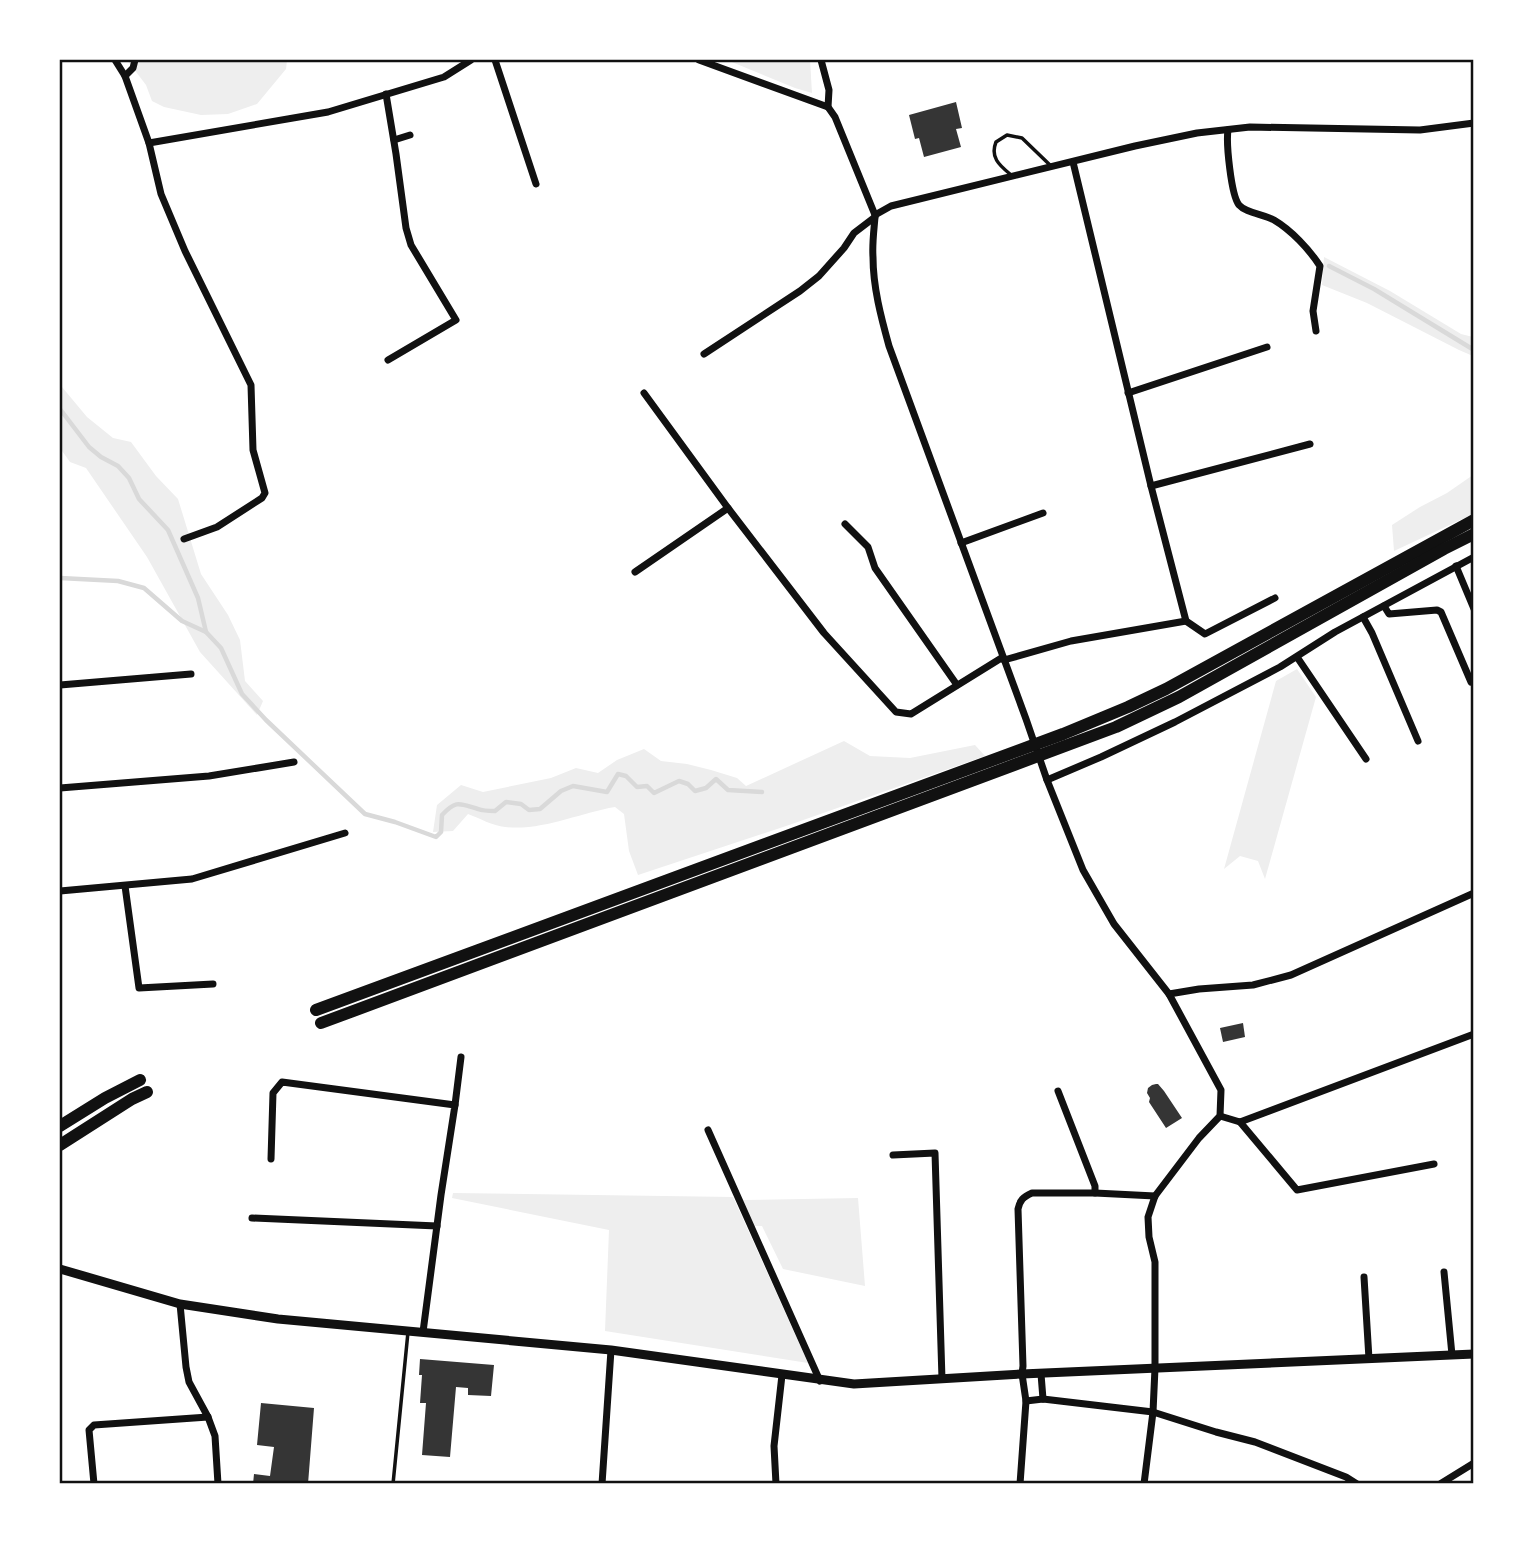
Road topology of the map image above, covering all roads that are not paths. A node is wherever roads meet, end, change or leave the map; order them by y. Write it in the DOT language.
graph roads {
  1 [pos="115,60"];
  2 [pos="135,60"];
  3 [pos="471,60"];
  4 [pos="495,60"];
  5 [pos="699,60"];
  6 [pos="821,60"];
  7 [pos="125,76"];
  8 [pos="386,94"];
  9 [pos="828,107"];
  10 [pos="1474,123"];
  11 [pos="1228,130"];
  12 [pos="410,135"];
  13 [pos="394,139"];
  14 [pos="149,143"];
  15 [pos="1073,162"];
  16 [pos="1051,167"];
  17 [pos="1012,176"];
  18 [pos="536,184"];
  19 [pos="875,216"];
  20 [pos="1316,331"];
  21 [pos="1267,347"];
  22 [pos="704,354"];
  23 [pos="388,360"];
  24 [pos="644,393"];
  25 [pos="1128,393"];
  26 [pos="1310,444"];
  27 [pos="1151,486"];
  28 [pos="728,508"];
  29 [pos="1043,513"];
  30 [pos="1474,520"];
  31 [pos="845,524"];
  32 [pos="1474,534"];
  33 [pos="184,539"];
  34 [pos="961,542"];
  35 [pos="1474,557"];
  36 [pos="1456,566"];
  37 [pos="635,572"];
  38 [pos="1275,597"];
  39 [pos="1384,606"];
  40 [pos="1474,609"];
  41 [pos="1363,617"];
  42 [pos="1186,621"];
  43 [pos="1297,657"];
  44 [pos="1004,658"];
  45 [pos="191,674"];
  46 [pos="1471,682"];
  47 [pos="60,685"];
  48 [pos="957,685"];
  49 [pos="1066,740"];
  50 [pos="1418,741"];
  51 [pos="1366,759"];
  52 [pos="294,762"];
  53 [pos="1046,779"];
  54 [pos="60,789"];
  55 [pos="345,833"];
  56 [pos="125,886"];
  57 [pos="60,891"];
  58 [pos="1474,893"];
  59 [pos="213,984"];
  60 [pos="1169,994"];
  61 [pos="318,1017"];
  62 [pos="1474,1034"];
  63 [pos="461,1057"];
  64 [pos="140,1080"];
  65 [pos="1058,1091"];
  66 [pos="147,1092"];
  67 [pos="454,1105"];
  68 [pos="1220,1116"];
  69 [pos="1240,1122"];
  70 [pos="60,1126"];
  71 [pos="708,1130"];
  72 [pos="60,1145"];
  73 [pos="893,1155"];
  74 [pos="271,1159"];
  75 [pos="1434,1164"];
  76 [pos="1095,1193"];
  77 [pos="1155,1196"];
  78 [pos="252,1218"];
  79 [pos="437,1226"];
  80 [pos="60,1269"];
  81 [pos="1444,1272"];
  82 [pos="1364,1277"];
  83 [pos="180,1304"];
  84 [pos="409,1330"];
  85 [pos="423,1332"];
  86 [pos="611,1350"];
  87 [pos="1474,1354"];
  88 [pos="1452,1355"];
  89 [pos="1370,1359"];
  90 [pos="1155,1368"];
  91 [pos="1022,1374"];
  92 [pos="1041,1374"];
  93 [pos="782,1375"];
  94 [pos="942,1379"];
  95 [pos="820,1381"];
  96 [pos="1043,1399"];
  97 [pos="1026,1401"];
  98 [pos="1153,1412"];
  99 [pos="208,1417"];
  100 [pos="1474,1463"];
  101 [pos="94,1483"];
  102 [pos="218,1483"];
  103 [pos="393,1483"];
  104 [pos="603,1483"];
  105 [pos="776,1483"];
  106 [pos="1020,1483"];
  107 [pos="1144,1483"];
  108 [pos="1357,1483"];
  109 [pos="1440,1483"];
  1 -- 7 [label="street"];
  2 -- 7 [label="street"];
  3 -- 8 [label="street"];
  4 -- 18 [label="street"];
  5 -- 9 [label="street"];
  6 -- 9 [label="street"];
  7 -- 14 [label="street"];
  8 -- 13 [label="street"];
  8 -- 14 [label="street"];
  9 -- 19 [label="street"];
  10 -- 11 [label="street"];
  11 -- 15 [label="street"];
  11 -- 20 [label="street"];
  12 -- 13 [label="street"];
  13 -- 23 [label="street"];
  14 -- 33 [label="street"];
  15 -- 16 [label="street"];
  15 -- 25 [label="street"];
  16 -- 17 [label="street"];
  16 -- 17 [label="lane"];
  17 -- 19 [label="street"];
  19 -- 22 [label="street"];
  19 -- 34 [label="street"];
  21 -- 25 [label="street"];
  24 -- 28 [label="street"];
  25 -- 27 [label="street"];
  26 -- 27 [label="street"];
  27 -- 42 [label="street"];
  28 -- 37 [label="street"];
  28 -- 48 [label="street"];
  29 -- 34 [label="street"];
  30 -- 49 [label="highway"];
  31 -- 48 [label="street"];
  32 -- 49 [label="highway"];
  34 -- 44 [label="street"];
  35 -- 36 [label="street"];
  36 -- 39 [label="street"];
  36 -- 40 [label="street"];
  38 -- 42 [label="street"];
  39 -- 41 [label="street"];
  39 -- 46 [label="street"];
  41 -- 43 [label="street"];
  41 -- 50 [label="street"];
  42 -- 44 [label="street"];
  43 -- 51 [label="street"];
  43 -- 53 [label="street"];
  44 -- 48 [label="street"];
  44 -- 53 [label="street"];
  45 -- 47 [label="street"];
  49 -- 61 [label="highway"];
  52 -- 54 [label="street"];
  53 -- 60 [label="street"];
  55 -- 56 [label="street"];
  56 -- 57 [label="street"];
  56 -- 59 [label="street"];
  58 -- 60 [label="street"];
  60 -- 68 [label="street"];
  62 -- 69 [label="street"];
  63 -- 67 [label="street"];
  64 -- 70 [label="highway"];
  65 -- 76 [label="street"];
  66 -- 72 [label="highway"];
  67 -- 74 [label="street"];
  67 -- 79 [label="street"];
  68 -- 69 [label="street"];
  68 -- 77 [label="street"];
  69 -- 75 [label="street"];
  71 -- 95 [label="street"];
  73 -- 94 [label="street"];
  76 -- 77 [label="street"];
  76 -- 91 [label="street"];
  77 -- 90 [label="street"];
  78 -- 79 [label="street"];
  79 -- 85 [label="street"];
  80 -- 83 [label="street"];
  81 -- 88 [label="street"];
  82 -- 89 [label="street"];
  83 -- 84 [label="street"];
  83 -- 99 [label="street"];
  84 -- 85 [label="street"];
  84 -- 103 [label="lane"];
  85 -- 86 [label="street"];
  86 -- 93 [label="street"];
  86 -- 104 [label="street"];
  87 -- 88 [label="street"];
  88 -- 89 [label="street"];
  89 -- 90 [label="street"];
  90 -- 92 [label="street"];
  90 -- 98 [label="street"];
  91 -- 92 [label="street"];
  91 -- 94 [label="street"];
  91 -- 97 [label="street"];
  92 -- 96 [label="street"];
  93 -- 95 [label="street"];
  93 -- 105 [label="street"];
  94 -- 95 [label="street"];
  96 -- 97 [label="street"];
  96 -- 98 [label="street"];
  97 -- 106 [label="street"];
  98 -- 107 [label="street"];
  98 -- 108 [label="street"];
  99 -- 101 [label="street"];
  99 -- 102 [label="street"];
  100 -- 109 [label="street"];
}
